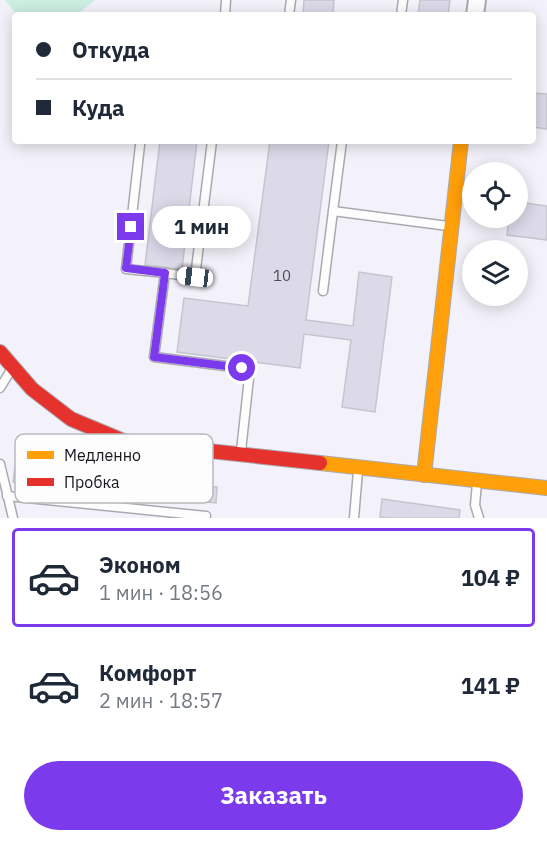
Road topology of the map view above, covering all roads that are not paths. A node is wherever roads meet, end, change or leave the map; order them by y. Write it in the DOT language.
graph roads {
  1 [pos="212,144"];
  2 [pos="342,144"];
  3 [pos="461,144"];
  4 [pos="140,145"];
  5 [pos="333,211"];
  6 [pos="452,227"];
  7 [pos="165,273"];
  8 [pos="323,291"];
  9 [pos="0,352"];
  10 [pos="13,367"];
  11 [pos="0,388"];
  12 [pos="107,434"];
  13 [pos="213,452"];
  14 [pos="240,455"];
  15 [pos="0,464"];
  16 [pos="358,467"];
  17 [pos="424,475"];
  18 [pos="478,480"];
  19 [pos="547,488"];
  20 [pos="8,496"];
  21 [pos="15,497"];
  22 [pos="77,503"];
  23 [pos="206,516"];
  24 [pos="12,518"];
  25 [pos="354,518"];
  26 [pos="479,518"];
  1 -- 7 [label="lane"];
  2 -- 5 [label="lane"];
  3 -- 6 [label="street"];
  4 -- 7 [label="lane"];
  5 -- 6 [label="lane"];
  5 -- 8 [label="lane"];
  6 -- 17 [label="street"];
  7 -- 14 [label="lane"];
  9 -- 10 [label="street"];
  10 -- 11 [label="lane"];
  10 -- 12 [label="street"];
  13 -- 14 [label="street"];
  14 -- 16 [label="street"];
  15 -- 20 [label="lane"];
  16 -- 17 [label="street"];
  16 -- 25 [label="lane"];
  17 -- 18 [label="street"];
  18 -- 19 [label="street"];
  18 -- 26 [label="lane"];
  20 -- 21 [label="lane"];
  20 -- 24 [label="lane"];
  22 -- 23 [label="lane"];
}
